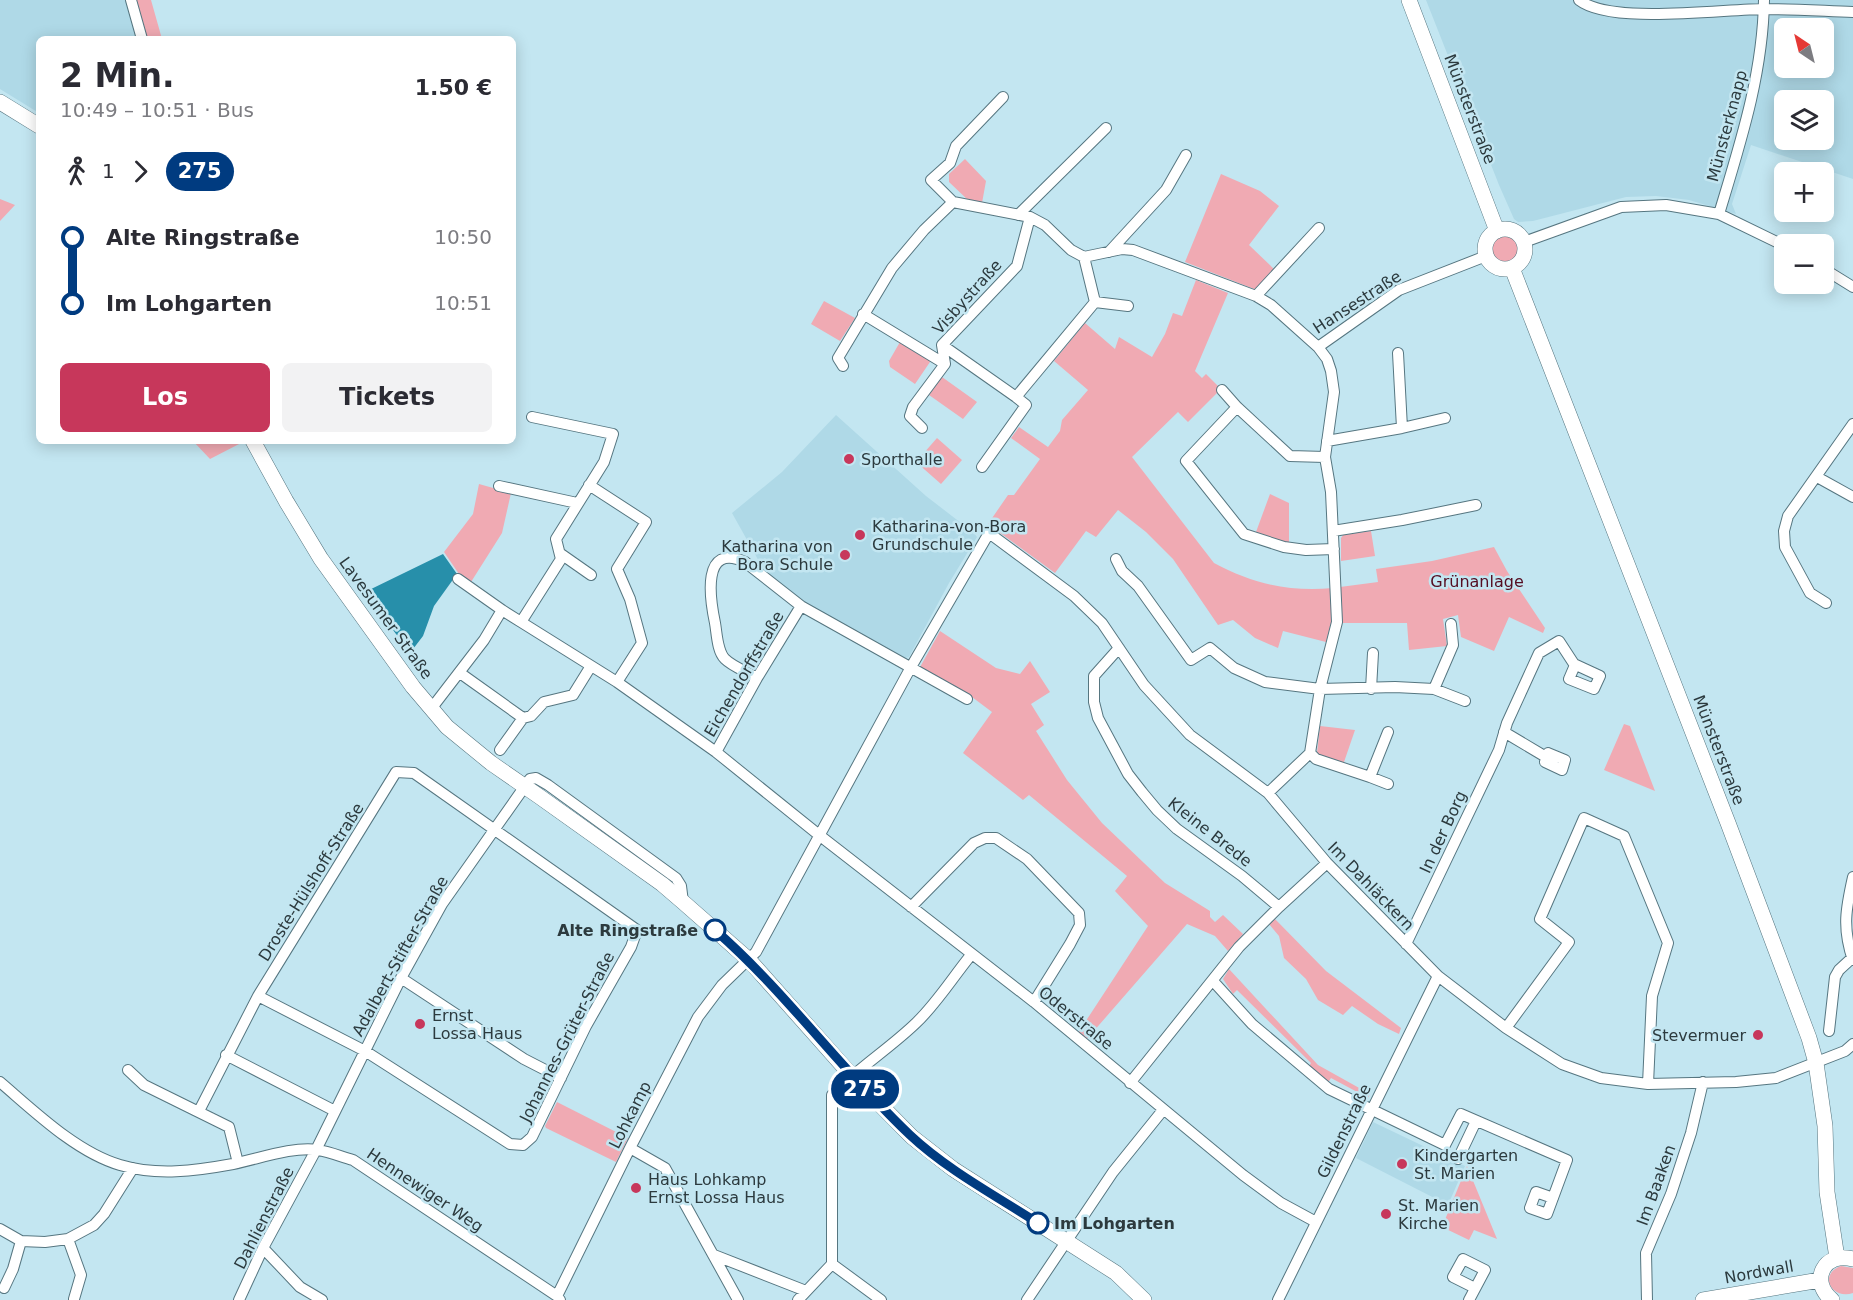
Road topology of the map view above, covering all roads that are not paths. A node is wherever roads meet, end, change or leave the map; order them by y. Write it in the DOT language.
graph roads {
  1 [pos="131,0"];
  2 [pos="1409,0"];
  3 [pos="1579,0"];
  4 [pos="1764,5"];
  5 [pos="1853,12"];
  6 [pos="141,36"];
  7 [pos="1003,97"];
  8 [pos="0,102"];
  9 [pos="36,124"];
  10 [pos="1106,128"];
  11 [pos="1186,155"];
  12 [pos="953,202"];
  13 [pos="1719,214"];
  14 [pos="1017,215"];
  15 [pos="1030,217"];
  16 [pos="1318,228"];
  17 [pos="1497,231"];
  18 [pos="1774,241"];
  19 [pos="1524,242"];
  20 [pos="1109,252"];
  21 [pos="1486,256"];
  22 [pos="1083,257"];
  23 [pos="1512,268"];
  24 [pos="1834,275"];
  25 [pos="1853,287"];
  26 [pos="1256,296"];
  27 [pos="1095,302"];
  28 [pos="1128,306"];
  29 [pos="863,314"];
  30 [pos="942,345"];
  31 [pos="1318,348"];
  32 [pos="1398,353"];
  33 [pos="945,364"];
  34 [pos="843,366"];
  35 [pos="1222,390"];
  36 [pos="1016,398"];
  37 [pos="1237,407"];
  38 [pos="532,417"];
  39 [pos="1445,418"];
  40 [pos="1853,424"];
  41 [pos="922,428"];
  42 [pos="1402,428"];
  43 [pos="1326,441"];
  44 [pos="255,444"];
  45 [pos="1325,457"];
  46 [pos="982,467"];
  47 [pos="1817,477"];
  48 [pos="589,485"];
  49 [pos="499,486"];
  50 [pos="1853,497"];
  51 [pos="577,503"];
  52 [pos="1476,505"];
  53 [pos="1333,531"];
  54 [pos="1334,549"];
  55 [pos="561,554"];
  56 [pos="1116,559"];
  57 [pos="591,574"];
  58 [pos="458,579"];
  59 [pos="1826,603"];
  60 [pos="801,606"];
  61 [pos="502,610"];
  62 [pos="520,622"];
  63 [pos="1451,624"];
  64 [pos="1119,648"];
  65 [pos="1373,653"];
  66 [pos="1575,665"];
  67 [pos="591,666"];
  68 [pos="910,667"];
  69 [pos="460,673"];
  70 [pos="757,678"];
  71 [pos="617,682"];
  72 [pos="1434,688"];
  73 [pos="1320,689"];
  74 [pos="1371,689"];
  75 [pos="966,699"];
  76 [pos="1465,700"];
  77 [pos="431,709"];
  78 [pos="523,718"];
  79 [pos="1388,732"];
  80 [pos="1504,732"];
  81 [pos="500,750"];
  82 [pos="716,752"];
  83 [pos="1310,753"];
  84 [pos="1546,758"];
  85 [pos="1370,777"];
  86 [pos="1388,784"];
  87 [pos="524,786"];
  88 [pos="1269,793"];
  89 [pos="494,829"];
  90 [pos="819,836"];
  91 [pos="1327,863"];
  92 [pos="1853,877"];
  93 [pos="1279,906"];
  94 [pos="911,907"];
  95 [pos="1406,944"];
  96 [pos="971,955"];
  97 [pos="1853,959"];
  98 [pos="749,960"];
  99 [pos="1438,976"];
  100 [pos="401,978"];
  101 [pos="1213,981"];
  102 [pos="258,996"];
  103 [pos="1034,1002"];
  104 [pos="1506,1028"];
  105 [pos="1829,1031"];
  106 [pos="1853,1044"];
  107 [pos="365,1051"];
  108 [pos="226,1055"];
  109 [pos="1816,1063"];
  110 [pos="128,1070"];
  111 [pos="851,1075"];
  112 [pos="561,1078"];
  113 [pos="0,1082"];
  114 [pos="1703,1082"];
  115 [pos="1130,1083"];
  116 [pos="1648,1084"];
  117 [pos="1163,1110"];
  118 [pos="1371,1110"];
  119 [pos="199,1111"];
  120 [pos="335,1111"];
  121 [pos="1476,1121"];
  122 [pos="1445,1145"];
  123 [pos="630,1148"];
  124 [pos="316,1150"];
  125 [pos="238,1163"];
  126 [pos="133,1168"];
  127 [pos="1553,1198"];
  128 [pos="1316,1222"];
  129 [pos="0,1229"];
  130 [pos="68,1239"];
  131 [pos="21,1241"];
  132 [pos="1068,1242"];
  133 [pos="263,1248"];
  134 [pos="714,1255"];
  135 [pos="1837,1258"];
  136 [pos="1853,1259"];
  137 [pos="832,1264"];
  138 [pos="1820,1280"];
  139 [pos="4,1288"];
  140 [pos="1475,1288"];
  141 [pos="806,1291"];
  142 [pos="558,1298"];
  143 [pos="74,1299"];
  144 [pos="239,1300"];
  145 [pos="322,1300"];
  146 [pos="738,1300"];
  147 [pos="798,1300"];
  148 [pos="881,1300"];
  149 [pos="1027,1300"];
  150 [pos="1144,1300"];
  151 [pos="1278,1300"];
  152 [pos="1469,1300"];
  153 [pos="1647,1300"];
  154 [pos="1703,1300"];
  155 [pos="1832,1300"];
  1 -- 6 [label="street"];
  2 -- 17 [label="main road, Münsterstraße"];
  3 -- 4 [label="street"];
  4 -- 5 [label="street"];
  4 -- 13 [label="street, Münsterknapp"];
  7 -- 12 [label="street"];
  8 -- 9 [label="main road"];
  10 -- 14 [label="street"];
  11 -- 20 [label="street"];
  12 -- 14 [label="street"];
  12 -- 29 [label="street"];
  13 -- 18 [label="street"];
  13 -- 19 [label="street"];
  14 -- 15 [label="street"];
  15 -- 22 [label="street"];
  15 -- 30 [label="street, Visbystraße"];
  16 -- 26 [label="street"];
  17 -- 19 [label="main road"];
  17 -- 21 [label="main road"];
  19 -- 23 [label="main road"];
  20 -- 22 [label="street, Hansestraße"];
  20 -- 26 [label="street, Hansestraße"];
  21 -- 23 [label="main road"];
  21 -- 31 [label="street, Hansestraße"];
  22 -- 27 [label="street"];
  23 -- 109 [label="main road, Münsterstraße"];
  24 -- 25 [label="street"];
  26 -- 31 [label="street, Hansestraße"];
  27 -- 28 [label="street"];
  27 -- 36 [label="street"];
  29 -- 33 [label="street, Visbystraße"];
  29 -- 34 [label="street"];
  30 -- 33 [label="street, Visbystraße"];
  30 -- 36 [label="street"];
  31 -- 43 [label="street"];
  32 -- 42 [label="street"];
  33 -- 41 [label="street"];
  35 -- 37 [label="street"];
  36 -- 46 [label="street"];
  37 -- 45 [label="street"];
  37 -- 54 [label="street"];
  38 -- 48 [label="street"];
  39 -- 42 [label="street"];
  40 -- 47 [label="street"];
  42 -- 43 [label="street"];
  43 -- 45 [label="street"];
  44 -- 77 [label="main road, Lavesumer Straße"];
  45 -- 53 [label="street"];
  47 -- 50 [label="street"];
  47 -- 59 [label="street"];
  48 -- 51 [label="street"];
  48 -- 71 [label="street"];
  49 -- 51 [label="street"];
  51 -- 55 [label="street"];
  52 -- 53 [label="street"];
  53 -- 54 [label="street"];
  54 -- 73 [label="street"];
  55 -- 57 [label="street"];
  55 -- 62 [label="street"];
  56 -- 73 [label="street"];
  58 -- 61 [label="street"];
  60 -- 68 [label="street, Eichendorffstraße"];
  60 -- 70 [label="street, Eichendorffstraße"];
  60 -- 70 [label="street"];
  61 -- 62 [label="street"];
  61 -- 69 [label="street"];
  62 -- 67 [label="street"];
  63 -- 72 [label="street"];
  64 -- 68 [label="street, Im Dahläckern"];
  64 -- 88 [label="street, Im Dahläckern"];
  64 -- 93 [label="street, Kleine Brede"];
  65 -- 74 [label="street"];
  66 -- 80 [label="street, In der Borg"];
  67 -- 71 [label="street"];
  67 -- 78 [label="street"];
  68 -- 75 [label="street"];
  68 -- 90 [label="street"];
  69 -- 77 [label="street"];
  69 -- 78 [label="street"];
  70 -- 82 [label="street, Eichendorffstraße"];
  71 -- 82 [label="street"];
  72 -- 74 [label="street"];
  72 -- 76 [label="street"];
  73 -- 74 [label="street"];
  73 -- 83 [label="street"];
  77 -- 87 [label="main road, Lavesumer Straße"];
  78 -- 81 [label="street"];
  79 -- 85 [label="street"];
  80 -- 84 [label="street"];
  80 -- 95 [label="street, In der Borg"];
  82 -- 90 [label="street, Eichendorffstraße"];
  83 -- 85 [label="street"];
  83 -- 88 [label="street"];
  85 -- 86 [label="street"];
  87 -- 89 [label="street, Adalbert-Stifter-Straße"];
  87 -- 98 [label="main road, Lavesumer Straße"];
  88 -- 91 [label="street, Im Dahläckern"];
  89 -- 100 [label="street, Adalbert-Stifter-Straße"];
  89 -- 102 [label="street, Droste-Hülshoff-Straße"];
  89 -- 112 [label="street, Johannes-Grüter-Straße"];
  90 -- 94 [label="street, Oderstraße"];
  90 -- 98 [label="street"];
  91 -- 93 [label="street"];
  91 -- 95 [label="street, Im Dahläckern"];
  92 -- 97 [label="street"];
  93 -- 101 [label="street"];
  94 -- 96 [label="street, Oderstraße"];
  94 -- 103 [label="street"];
  95 -- 99 [label="street, Im Dahläckern"];
  96 -- 103 [label="street, Oderstraße"];
  96 -- 111 [label="street"];
  97 -- 105 [label="street"];
  98 -- 111 [label="main road, Lavesumer Straße"];
  98 -- 123 [label="street, Lohkamp"];
  99 -- 104 [label="street, Im Dahläckern"];
  99 -- 118 [label="street, Gildenstraße"];
  100 -- 107 [label="street, Adalbert-Stifter-Straße"];
  100 -- 112 [label="street"];
  101 -- 115 [label="street"];
  101 -- 118 [label="street"];
  102 -- 107 [label="street"];
  102 -- 108 [label="street, Droste-Hülshoff-Straße"];
  103 -- 115 [label="street, Oderstraße"];
  104 -- 116 [label="street, Im Dahläckern"];
  104 -- 116 [label="street"];
  106 -- 109 [label="street, Im Dahläckern"];
  107 -- 112 [label="street, Johannes-Grüter-Straße"];
  107 -- 120 [label="street, Adalbert-Stifter-Straße"];
  108 -- 119 [label="street, Droste-Hülshoff-Straße"];
  108 -- 120 [label="street"];
  109 -- 114 [label="street, Im Dahläckern"];
  109 -- 135 [label="main road, Münsterstraße"];
  110 -- 119 [label="street"];
  111 -- 132 [label="main road, Lavesumer Straße"];
  111 -- 137 [label="street"];
  113 -- 126 [label="street, Hennewiger Weg"];
  114 -- 116 [label="street, Im Dahläckern"];
  114 -- 153 [label="street, Im Baaken"];
  115 -- 117 [label="street, Oderstraße"];
  117 -- 128 [label="street, Oderstraße"];
  117 -- 132 [label="street"];
  118 -- 122 [label="street"];
  118 -- 128 [label="street, Gildenstraße"];
  119 -- 125 [label="street"];
  120 -- 124 [label="street, Adalbert-Stifter-Straße"];
  121 -- 122 [label="street"];
  121 -- 122 [label="street"];
  121 -- 127 [label="street"];
  123 -- 134 [label="street"];
  123 -- 142 [label="street, Lohkamp"];
  124 -- 125 [label="street, Hennewiger Weg"];
  124 -- 133 [label="street, Dahlienstraße"];
  124 -- 142 [label="street, Hennewiger Weg"];
  125 -- 126 [label="street, Hennewiger Weg"];
  126 -- 130 [label="street"];
  128 -- 151 [label="street, Gildenstraße"];
  129 -- 131 [label="street"];
  130 -- 131 [label="street"];
  130 -- 143 [label="street"];
  131 -- 139 [label="street"];
  132 -- 149 [label="street"];
  132 -- 150 [label="main road, Lavesumer Straße"];
  133 -- 144 [label="street, Dahlienstraße"];
  133 -- 145 [label="street"];
  134 -- 141 [label="street"];
  134 -- 146 [label="street"];
  135 -- 136 [label="main road"];
  135 -- 138 [label="main road"];
  137 -- 141 [label="street"];
  137 -- 148 [label="street"];
  138 -- 154 [label="main road, Nordwall"];
  138 -- 155 [label="main road"];
  140 -- 152 [label="street"];
  141 -- 147 [label="street"];
}
